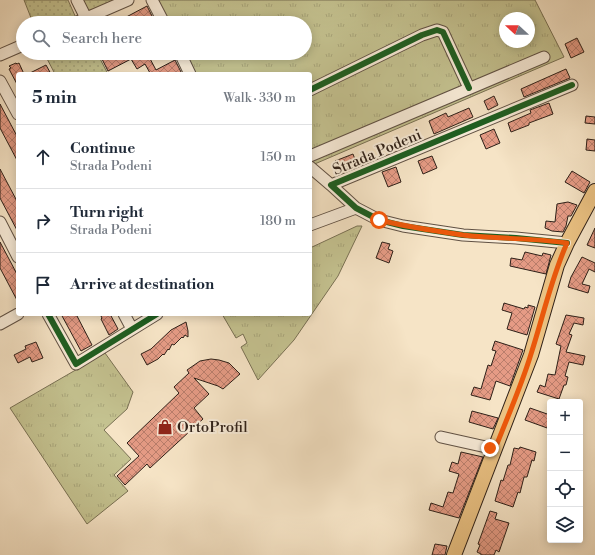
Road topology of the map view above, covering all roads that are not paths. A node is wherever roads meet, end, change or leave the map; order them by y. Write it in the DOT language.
graph roads {
  1 [pos="77,0"];
  2 [pos="128,0"];
  3 [pos="152,0"];
  4 [pos="85,16"];
  5 [pos="91,16"];
  6 [pos="160,16"];
  7 [pos="16,48"];
  8 [pos="0,55"];
  9 [pos="544,57"];
  10 [pos="183,60"];
  11 [pos="189,72"];
  12 [pos="0,80"];
  13 [pos="572,85"];
  14 [pos="469,88"];
  15 [pos="312,89"];
  16 [pos="16,110"];
  17 [pos="312,155"];
  18 [pos="312,169"];
  19 [pos="331,185"];
  20 [pos="595,192"];
  21 [pos="356,208"];
  22 [pos="0,222"];
  23 [pos="312,224"];
  24 [pos="567,243"];
  25 [pos="16,253"];
  26 [pos="16,315"];
  27 [pos="49,316"];
  28 [pos="125,316"];
  29 [pos="154,316"];
  30 [pos="0,324"];
  31 [pos="132,329"];
  32 [pos="441,437"];
  33 [pos="495,449"];
  34 [pos="457,554"];
  1 -- 4 [label="street"];
  2 -- 5 [label="street"];
  3 -- 6 [label="street"];
  7 -- 8 [label="street"];
  9 -- 14 [label="street"];
  10 -- 11 [label="street"];
  12 -- 16 [label="street"];
  13 -- 19 [label="street, Strada Podeni"];
  14 -- 15 [label="street"];
  14 -- 17 [label="street"];
  18 -- 19 [label="street"];
  19 -- 21 [label="street, Strada Podeni"];
  20 -- 24 [label="main road"];
  21 -- 23 [label="street"];
  21 -- 24 [label="street, Strada Podeni"];
  22 -- 25 [label="street"];
  24 -- 33 [label="main road"];
  26 -- 30 [label="street"];
  27 -- 31 [label="street"];
  28 -- 31 [label="street"];
  29 -- 31 [label="street"];
  32 -- 33 [label="street"];
  33 -- 34 [label="main road"];
}
